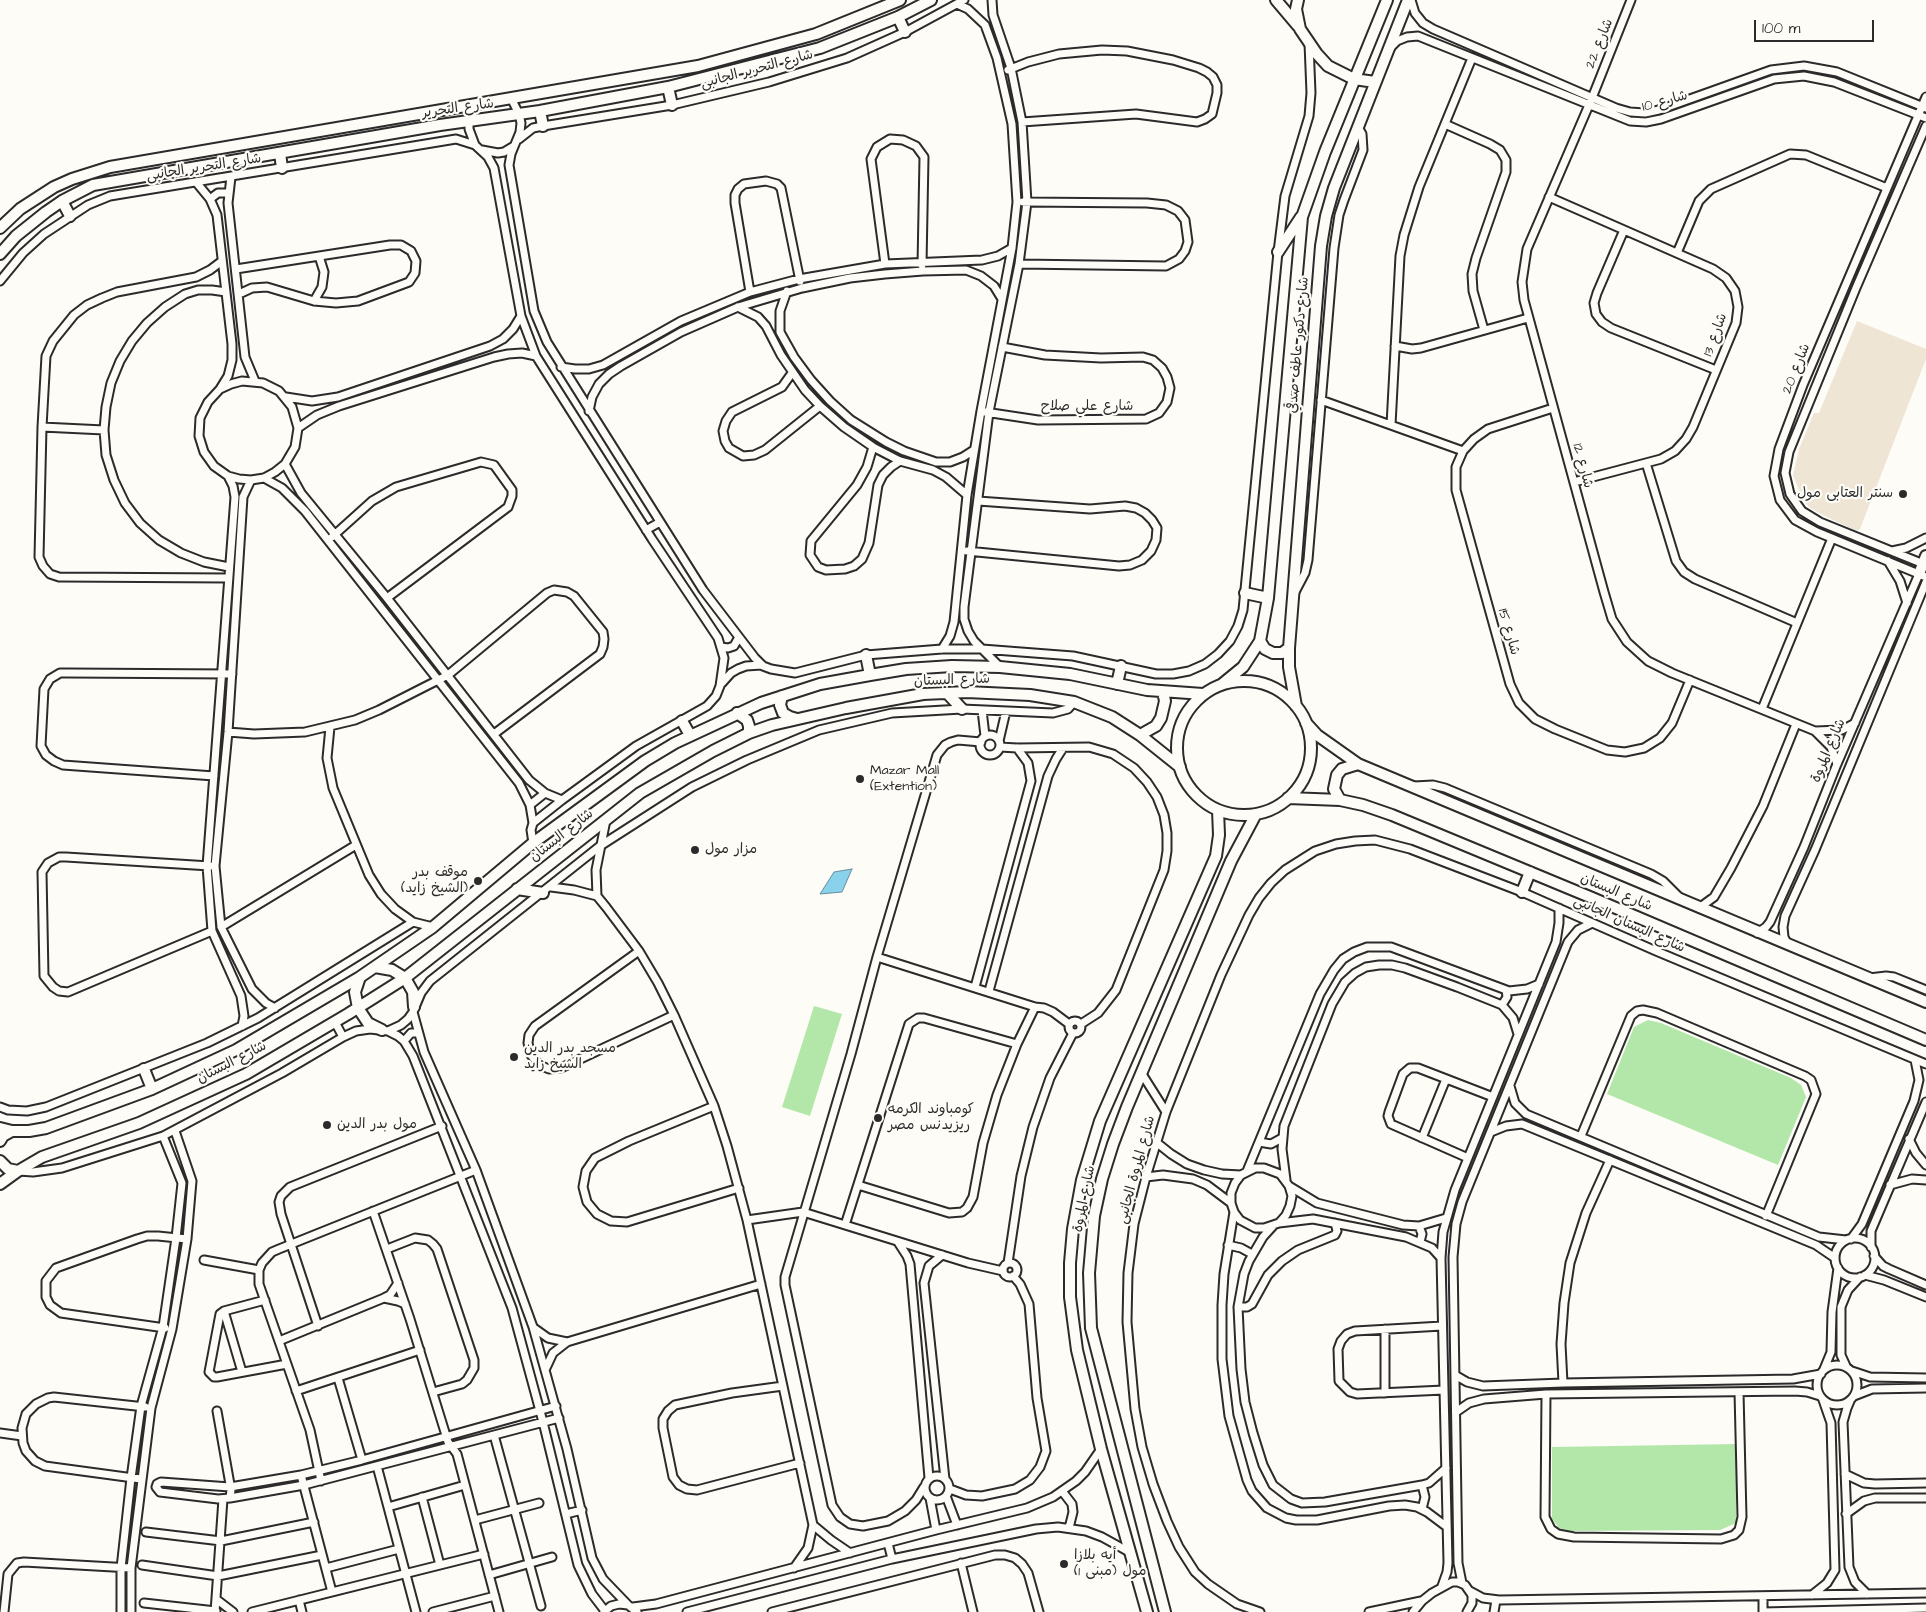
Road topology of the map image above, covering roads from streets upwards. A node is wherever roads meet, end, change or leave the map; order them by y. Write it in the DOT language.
graph roads {
  1 [pos="900,0"];
  2 [pos="931,0"];
  3 [pos="964,0"];
  4 [pos="992,0"];
  5 [pos="1276,0"];
  6 [pos="1298,0"];
  7 [pos="1387,0"];
  8 [pos="1410,0"];
  9 [pos="1632,0"];
  10 [pos="957,4"];
  11 [pos="898,17"];
  12 [pos="1300,29"];
  13 [pos="905,32"];
  14 [pos="816,34"];
  15 [pos="1309,43"];
  16 [pos="820,48"];
  17 [pos="1389,49"];
  18 [pos="1472,58"];
  19 [pos="1011,68"];
  20 [pos="1001,73"];
  21 [pos="1354,79"];
  22 [pos="1376,82"];
  23 [pos="668,87"];
  24 [pos="1926,97"];
  25 [pos="511,98"];
  26 [pos="1592,98"];
  27 [pos="472,105"];
  28 [pos="672,105"];
  29 [pos="1589,106"];
  30 [pos="1924,107"];
  31 [pos="540,111"];
  32 [pos="519,114"];
  33 [pos="1918,115"];
  34 [pos="1926,118"];
  35 [pos="469,120"];
  36 [pos="1022,122"];
  37 [pos="1445,124"];
  38 [pos="543,126"];
  39 [pos="1926,126"];
  40 [pos="1358,127"];
  41 [pos="516,143"];
  42 [pos="477,147"];
  43 [pos="280,153"];
  44 [pos="282,168"];
  45 [pos="231,177"];
  46 [pos="196,182"];
  47 [pos="1886,191"];
  48 [pos="228,194"];
  49 [pos="1549,197"];
  50 [pos="1894,198"];
  51 [pos="210,199"];
  52 [pos="62,201"];
  53 [pos="1017,202"];
  54 [pos="1027,202"];
  55 [pos="70,216"];
  56 [pos="1302,217"];
  57 [pos="0,228"];
  58 [pos="1624,230"];
  59 [pos="521,242"];
  60 [pos="507,244"];
  61 [pos="1012,248"];
  62 [pos="1278,252"];
  63 [pos="1677,253"];
  64 [pos="0,254"];
  65 [pos="319,256"];
  66 [pos="222,261"];
  67 [pos="922,262"];
  68 [pos="885,264"];
  69 [pos="1018,264"];
  70 [pos="236,269"];
  71 [pos="923,271"];
  72 [pos="799,278"];
  73 [pos="182,280"];
  74 [pos="0,281"];
  75 [pos="802,288"];
  76 [pos="788,291"];
  77 [pos="226,292"];
  78 [pos="750,292"];
  79 [pos="185,294"];
  80 [pos="239,294"];
  81 [pos="1002,299"];
  82 [pos="314,301"];
  83 [pos="738,307"];
  84 [pos="521,316"];
  85 [pos="1528,318"];
  86 [pos="1484,330"];
  87 [pos="1395,346"];
  88 [pos="1002,347"];
  89 [pos="536,356"];
  90 [pos="616,357"];
  91 [pos="620,366"];
  92 [pos="561,367"];
  93 [pos="1716,370"];
  94 [pos="792,373"];
  95 [pos="400,377"];
  96 [pos="255,381"];
  97 [pos="402,386"];
  98 [pos="220,390"];
  99 [pos="286,397"];
  100 [pos="1321,400"];
  101 [pos="820,406"];
  102 [pos="1553,408"];
  103 [pos="589,411"];
  104 [pos="980,411"];
  105 [pos="989,412"];
  106 [pos="851,420"];
  107 [pos="1391,425"];
  108 [pos="42,427"];
  109 [pos="298,428"];
  110 [pos="844,428"];
  111 [pos="104,430"];
  112 [pos="873,447"];
  113 [pos="974,450"];
  114 [pos="1463,451"];
  115 [pos="900,460"];
  116 [pos="1646,463"];
  117 [pos="285,464"];
  118 [pos="228,476"];
  119 [pos="264,478"];
  120 [pos="251,480"];
  121 [pos="293,480"];
  122 [pos="1574,482"];
  123 [pos="282,488"];
  124 [pos="967,495"];
  125 [pos="243,497"];
  126 [pos="235,498"];
  127 [pos="978,501"];
  128 [pos="660,522"];
  129 [pos="646,530"];
  130 [pos="335,534"];
  131 [pos="1832,538"];
  132 [pos="1926,538"];
  133 [pos="328,541"];
  134 [pos="961,550"];
  135 [pos="971,551"];
  136 [pos="1892,551"];
  137 [pos="1888,561"];
  138 [pos="229,567"];
  139 [pos="1924,567"];
  140 [pos="228,578"];
  141 [pos="1926,582"];
  142 [pos="1245,593"];
  143 [pos="1292,596"];
  144 [pos="387,598"];
  145 [pos="1268,598"];
  146 [pos="1906,603"];
  147 [pos="1797,623"];
  148 [pos="739,637"];
  149 [pos="1260,641"];
  150 [pos="721,647"];
  151 [pos="1289,648"];
  152 [pos="942,649"];
  153 [pos="982,649"];
  154 [pos="866,655"];
  155 [pos="763,666"];
  156 [pos="1121,666"];
  157 [pos="1000,668"];
  158 [pos="221,674"];
  159 [pos="232,674"];
  160 [pos="448,675"];
  161 [pos="870,675"];
  162 [pos="438,680"];
  163 [pos="1690,680"];
  164 [pos="1117,684"];
  165 [pos="1221,685"];
  166 [pos="720,686"];
  167 [pos="1162,692"];
  168 [pos="947,693"];
  169 [pos="1204,694"];
  170 [pos="782,696"];
  171 [pos="1074,702"];
  172 [pos="1296,706"];
  173 [pos="962,709"];
  174 [pos="982,710"];
  175 [pos="1762,710"];
  176 [pos="1006,711"];
  177 [pos="737,713"];
  178 [pos="799,719"];
  179 [pos="682,721"];
  180 [pos="1306,723"];
  181 [pos="1855,723"];
  182 [pos="1796,724"];
  183 [pos="330,728"];
  184 [pos="1815,731"];
  185 [pos="228,732"];
  186 [pos="748,733"];
  187 [pos="494,734"];
  188 [pos="690,735"];
  189 [pos="1140,735"];
  190 [pos="983,739"];
  191 [pos="1000,744"];
  192 [pos="1017,748"];
  193 [pos="1063,748"];
  194 [pos="1358,764"];
  195 [pos="1837,764"];
  196 [pos="1180,768"];
  197 [pos="214,776"];
  198 [pos="545,793"];
  199 [pos="1288,798"];
  200 [pos="562,800"];
  201 [pos="1340,800"];
  202 [pos="530,805"];
  203 [pos="1218,810"];
  204 [pos="1256,814"];
  205 [pos="606,819"];
  206 [pos="533,823"];
  207 [pos="533,843"];
  208 [pos="356,845"];
  209 [pos="600,846"];
  210 [pos="1316,851"];
  211 [pos="211,866"];
  212 [pos="1008,869"];
  213 [pos="1530,872"];
  214 [pos="1022,873"];
  215 [pos="517,889"];
  216 [pos="547,890"];
  217 [pos="1522,892"];
  218 [pos="596,896"];
  219 [pos="1558,908"];
  220 [pos="1699,908"];
  221 [pos="413,922"];
  222 [pos="1592,923"];
  223 [pos="221,927"];
  224 [pos="433,927"];
  225 [pos="212,931"];
  226 [pos="1756,933"];
  227 [pos="1554,946"];
  228 [pos="1788,946"];
  229 [pos="1564,950"];
  230 [pos="639,951"];
  231 [pos="877,957"];
  232 [pos="375,966"];
  233 [pos="360,977"];
  234 [pos="405,978"];
  235 [pos="1867,978"];
  236 [pos="1539,983"];
  237 [pos="976,987"];
  238 [pos="252,989"];
  239 [pos="1506,990"];
  240 [pos="1926,990"];
  241 [pos="989,991"];
  242 [pos="241,996"];
  243 [pos="1926,1002"];
  244 [pos="1502,1005"];
  245 [pos="1034,1007"];
  246 [pos="274,1008"];
  247 [pos="358,1008"];
  248 [pos="413,1010"];
  249 [pos="674,1015"];
  250 [pos="335,1022"];
  251 [pos="1070,1024"];
  252 [pos="1081,1024"];
  253 [pos="242,1026"];
  254 [pos="385,1031"];
  255 [pos="418,1033"];
  256 [pos="1073,1033"];
  257 [pos="1518,1036"];
  258 [pos="343,1037"];
  259 [pos="1926,1040"];
  260 [pos="404,1041"];
  261 [pos="1017,1044"];
  262 [pos="1915,1060"];
  263 [pos="1506,1064"];
  264 [pos="1926,1064"];
  265 [pos="1517,1068"];
  266 [pos="144,1069"];
  267 [pos="1142,1074"];
  268 [pos="1446,1079"];
  269 [pos="1510,1086"];
  270 [pos="152,1089"];
  271 [pos="1921,1090"];
  272 [pos="1493,1097"];
  273 [pos="1926,1102"];
  274 [pos="714,1106"];
  275 [pos="0,1107"];
  276 [pos="1166,1112"];
  277 [pos="1526,1114"];
  278 [pos="1522,1124"];
  279 [pos="442,1126"];
  280 [pos="0,1128"];
  281 [pos="12,1131"];
  282 [pos="175,1131"];
  283 [pos="1491,1132"];
  284 [pos="163,1136"];
  285 [pos="1581,1136"];
  286 [pos="1282,1138"];
  287 [pos="1422,1138"];
  288 [pos="1910,1139"];
  289 [pos="0,1141"];
  290 [pos="1156,1142"];
  291 [pos="1259,1142"];
  292 [pos="1468,1158"];
  293 [pos="1610,1160"];
  294 [pos="0,1161"];
  295 [pos="1644,1164"];
  296 [pos="1926,1165"];
  297 [pos="476,1170"];
  298 [pos="1926,1170"];
  299 [pos="18,1171"];
  300 [pos="1244,1173"];
  301 [pos="1639,1173"];
  302 [pos="461,1176"];
  303 [pos="1146,1177"];
  304 [pos="1926,1180"];
  305 [pos="192,1181"];
  306 [pos="182,1183"];
  307 [pos="1287,1183"];
  308 [pos="0,1184"];
  309 [pos="858,1185"];
  310 [pos="1890,1185"];
  311 [pos="739,1188"];
  312 [pos="1231,1203"];
  313 [pos="374,1211"];
  314 [pos="803,1212"];
  315 [pos="1234,1212"];
  316 [pos="1766,1216"];
  317 [pos="1446,1218"];
  318 [pos="747,1220"];
  319 [pos="1335,1223"];
  320 [pos="1276,1224"];
  321 [pos="1862,1224"];
  322 [pos="845,1225"];
  323 [pos="1419,1226"];
  324 [pos="1872,1229"];
  325 [pos="176,1238"];
  326 [pos="1822,1238"];
  327 [pos="187,1239"];
  328 [pos="1848,1240"];
  329 [pos="898,1241"];
  330 [pos="1420,1242"];
  331 [pos="292,1244"];
  332 [pos="1228,1245"];
  333 [pos="1819,1247"];
  334 [pos="1871,1247"];
  335 [pos="386,1249"];
  336 [pos="1252,1254"];
  337 [pos="942,1255"];
  338 [pos="1874,1256"];
  339 [pos="1441,1258"];
  340 [pos="1835,1258"];
  341 [pos="204,1260"];
  342 [pos="1008,1263"];
  343 [pos="1838,1268"];
  344 [pos="259,1270"];
  345 [pos="1003,1271"];
  346 [pos="1013,1276"];
  347 [pos="1862,1276"];
  348 [pos="1453,1282"];
  349 [pos="398,1283"];
  350 [pos="1441,1283"];
  351 [pos="761,1284"];
  352 [pos="1926,1285"];
  353 [pos="1926,1297"];
  354 [pos="384,1298"];
  355 [pos="264,1300"];
  356 [pos="405,1304"];
  357 [pos="1238,1307"];
  358 [pos="224,1311"];
  359 [pos="318,1326"];
  360 [pos="1442,1326"];
  361 [pos="163,1327"];
  362 [pos="533,1327"];
  363 [pos="172,1328"];
  364 [pos="1091,1328"];
  365 [pos="1385,1329"];
  366 [pos="1074,1331"];
  367 [pos="279,1341"];
  368 [pos="567,1342"];
  369 [pos="420,1350"];
  370 [pos="287,1364"];
  371 [pos="1846,1366"];
  372 [pos="919,1367"];
  373 [pos="934,1367"];
  374 [pos="546,1368"];
  375 [pos="1852,1371"];
  376 [pos="242,1372"];
  377 [pos="1822,1372"];
  378 [pos="1455,1375"];
  379 [pos="338,1378"];
  380 [pos="1926,1378"];
  381 [pos="1598,1382"];
  382 [pos="1563,1383"];
  383 [pos="783,1386"];
  384 [pos="1479,1386"];
  385 [pos="1926,1388"];
  386 [pos="1444,1390"];
  387 [pos="296,1392"];
  388 [pos="434,1392"];
  389 [pos="1739,1392"];
  390 [pos="1385,1393"];
  391 [pos="1546,1394"];
  392 [pos="1597,1394"];
  393 [pos="1822,1398"];
  394 [pos="1852,1399"];
  395 [pos="1479,1400"];
  396 [pos="141,1406"];
  397 [pos="556,1406"];
  398 [pos="150,1408"];
  399 [pos="540,1410"];
  400 [pos="217,1411"];
  401 [pos="1456,1412"];
  402 [pos="558,1418"];
  403 [pos="543,1422"];
  404 [pos="0,1433"];
  405 [pos="494,1435"];
  406 [pos="22,1436"];
  407 [pos="447,1437"];
  408 [pos="450,1446"];
  409 [pos="1101,1449"];
  410 [pos="362,1460"];
  411 [pos="800,1463"];
  412 [pos="377,1466"];
  413 [pos="1446,1468"];
  414 [pos="319,1470"];
  415 [pos="1845,1474"];
  416 [pos="301,1475"];
  417 [pos="131,1478"];
  418 [pos="929,1478"];
  419 [pos="945,1478"];
  420 [pos="141,1479"];
  421 [pos="321,1481"];
  422 [pos="1926,1483"];
  423 [pos="1875,1484"];
  424 [pos="304,1485"];
  425 [pos="465,1485"];
  426 [pos="1422,1485"];
  427 [pos="218,1487"];
  428 [pos="230,1487"];
  429 [pos="924,1487"];
  430 [pos="1062,1491"];
  431 [pos="948,1492"];
  432 [pos="422,1497"];
  433 [pos="930,1498"];
  434 [pos="1875,1498"];
  435 [pos="1926,1498"];
  436 [pos="224,1499"];
  437 [pos="539,1503"];
  438 [pos="388,1507"];
  439 [pos="515,1509"];
  440 [pos="1422,1509"];
  441 [pos="582,1510"];
  442 [pos="566,1514"];
  443 [pos="1846,1514"];
  444 [pos="475,1520"];
  445 [pos="314,1522"];
  446 [pos="814,1525"];
  447 [pos="957,1525"];
  448 [pos="1447,1527"];
  449 [pos="1069,1528"];
  450 [pos="936,1530"];
  451 [pos="146,1532"];
  452 [pos="221,1541"];
  453 [pos="888,1543"];
  454 [pos="399,1549"];
  455 [pos="850,1553"];
  456 [pos="484,1554"];
  457 [pos="1131,1554"];
  458 [pos="322,1555"];
  459 [pos="552,1557"];
  460 [pos="892,1560"];
  461 [pos="530,1563"];
  462 [pos="961,1563"];
  463 [pos="1448,1563"];
  464 [pos="1458,1563"];
  465 [pos="142,1565"];
  466 [pos="440,1565"];
  467 [pos="1848,1566"];
  468 [pos="121,1568"];
  469 [pos="131,1568"];
  470 [pos="326,1568"];
  471 [pos="794,1568"];
  472 [pos="1835,1570"];
  473 [pos="406,1574"];
  474 [pos="489,1575"];
  475 [pos="218,1576"];
  476 [pos="1462,1583"];
  477 [pos="1442,1586"];
  478 [pos="1470,1591"];
  479 [pos="332,1592"];
  480 [pos="1926,1593"];
  481 [pos="1867,1594"];
  482 [pos="1812,1595"];
  483 [pos="495,1596"];
  484 [pos="1763,1596"];
  485 [pos="216,1599"];
  486 [pos="299,1600"];
  487 [pos="1496,1600"];
  488 [pos="1422,1601"];
  489 [pos="144,1603"];
  490 [pos="541,1606"];
  491 [pos="632,1608"];
  492 [pos="656,1608"];
  493 [pos="1926,1608"];
  494 [pos="1393,1610"];
  495 [pos="781,1611"];
  496 [pos="4,1612"];
  497 [pos="121,1612"];
  498 [pos="131,1612"];
  499 [pos="216,1612"];
  500 [pos="233,1612"];
  501 [pos="252,1612"];
  502 [pos="302,1612"];
  503 [pos="416,1612"];
  504 [pos="433,1612"];
  505 [pos="499,1612"];
  506 [pos="604,1612"];
  507 [pos="687,1612"];
  508 [pos="772,1612"];
  509 [pos="973,1612"];
  510 [pos="1039,1612"];
  511 [pos="1147,1612"];
  512 [pos="1165,1612"];
  513 [pos="1260,1612"];
  514 [pos="1369,1612"];
  515 [pos="1413,1612"];
  516 [pos="1467,1612"];
  517 [pos="1494,1612"];
  518 [pos="1763,1612"];
  1 -- 14 [label="street, شارع التحرير"];
  2 -- 11 [label="street, شارع التحرير"];
  3 -- 10 [label="street, شارع التحرير الجانبى"];
  4 -- 19 [label="street"];
  5 -- 12 [label="street"];
  6 -- 12 [label="street"];
  7 -- 21 [label="street, شارع دكتور عاطف صدقي"];
  8 -- 17 [label="street, شارع دكتور عاطف صدقي"];
  8 -- 26 [label="street, شارع 10"];
  9 -- 26 [label="street, شارع 22"];
  10 -- 13 [label="street, شارع التحرير الجانبى"];
  10 -- 20 [label="street"];
  11 -- 13 [label="street"];
  11 -- 16 [label="street, شارع التحرير"];
  12 -- 15 [label="street"];
  13 -- 28 [label="street, شارع التحرير الجانبى"];
  14 -- 16 [label="street"];
  14 -- 25 [label="street, شارع التحرير"];
  15 -- 21 [label="street"];
  15 -- 62 [label="street"];
  16 -- 23 [label="street, شارع التحرير"];
  17 -- 18 [label="street, شارع 10"];
  17 -- 22 [label="street, شارع دكتور عاطف صدقي"];
  18 -- 29 [label="street, شارع 10"];
  18 -- 37 [label="street"];
  19 -- 20 [label="street"];
  19 -- 36 [label="street"];
  19 -- 36 [label="street"];
  20 -- 53 [label="street"];
  21 -- 22 [label="street"];
  21 -- 56 [label="street, شارع دكتور عاطف صدقي"];
  22 -- 40 [label="street, شارع دكتور عاطف صدقي"];
  23 -- 28 [label="street"];
  23 -- 31 [label="street, شارع التحرير"];
  24 -- 30 [label="street, شارع 20"];
  25 -- 27 [label="street, شارع التحرير"];
  25 -- 32 [label="street"];
  26 -- 29 [label="street, شارع 12"];
  26 -- 30 [label="street, شارع 10"];
  27 -- 35 [label="street"];
  27 -- 57 [label="street, شارع التحرير"];
  28 -- 38 [label="street, شارع التحرير الجانبى"];
  29 -- 33 [label="street, شارع 10"];
  29 -- 49 [label="street, شارع 12"];
  30 -- 33 [label="street, شارع 20"];
  31 -- 32 [label="street, شارع التحرير"];
  31 -- 38 [label="street"];
  32 -- 35 [label="street, شارع التحرير"];
  32 -- 41 [label="street"];
  33 -- 34 [label="street, شارع 10"];
  33 -- 47 [label="street, شارع 20"];
  35 -- 42 [label="street"];
  35 -- 43 [label="street, شارع التحرير"];
  36 -- 54 [label="street"];
  37 -- 86 [label="street"];
  37 -- 87 [label="street"];
  38 -- 41 [label="street, شارع التحرير الجانبى"];
  39 -- 50 [label="street, شارع 20"];
  40 -- 100 [label="street"];
  40 -- 143 [label="street, شارع دكتور عاطف صدقي"];
  41 -- 42 [label="street, شارع التحرير الجانبى"];
  41 -- 59 [label="street"];
  42 -- 44 [label="street, شارع التحرير الجانبى"];
  42 -- 60 [label="street"];
  43 -- 44 [label="street"];
  43 -- 52 [label="street, شارع التحرير"];
  44 -- 45 [label="street, شارع التحرير الجانبى"];
  45 -- 46 [label="street, شارع التحرير الجانبى"];
  45 -- 48 [label="street"];
  46 -- 51 [label="street"];
  46 -- 55 [label="street, شارع التحرير الجانبى"];
  47 -- 50 [label="street"];
  47 -- 63 [label="street"];
  47 -- 131 [label="street, شارع 20"];
  48 -- 51 [label="street"];
  48 -- 70 [label="street"];
  49 -- 58 [label="street, شارع 13"];
  49 -- 85 [label="street, شارع 12"];
  50 -- 136 [label="street, شارع 20"];
  51 -- 66 [label="street"];
  52 -- 55 [label="street"];
  52 -- 64 [label="street, شارع التحرير"];
  53 -- 54 [label="street"];
  53 -- 61 [label="street"];
  54 -- 69 [label="street"];
  54 -- 69 [label="street"];
  55 -- 74 [label="street, شارع التحرير الجانبى"];
  56 -- 62 [label="street"];
  56 -- 145 [label="street, شارع دكتور عاطف صدقي"];
  58 -- 63 [label="street, شارع 13"];
  58 -- 93 [label="street"];
  59 -- 60 [label="street"];
  59 -- 92 [label="street"];
  60 -- 84 [label="street"];
  61 -- 67 [label="street"];
  61 -- 81 [label="street"];
  62 -- 142 [label="street"];
  63 -- 93 [label="street, شارع 13"];
  65 -- 70 [label="street"];
  65 -- 82 [label="street"];
  65 -- 82 [label="street"];
  66 -- 73 [label="street"];
  66 -- 77 [label="street"];
  67 -- 68 [label="street"];
  67 -- 68 [label="street"];
  67 -- 71 [label="street"];
  68 -- 72 [label="street"];
  69 -- 88 [label="street"];
  70 -- 80 [label="street"];
  71 -- 75 [label="street"];
  71 -- 81 [label="street"];
  72 -- 75 [label="street"];
  72 -- 78 [label="street"];
  72 -- 78 [label="street"];
  73 -- 79 [label="street"];
  73 -- 108 [label="street"];
  75 -- 76 [label="street"];
  76 -- 83 [label="street"];
  76 -- 106 [label="street"];
  77 -- 79 [label="street"];
  77 -- 98 [label="street"];
  78 -- 90 [label="street"];
  79 -- 111 [label="street"];
  80 -- 82 [label="street"];
  80 -- 96 [label="street"];
  81 -- 104 [label="street"];
  83 -- 91 [label="street"];
  83 -- 94 [label="street"];
  84 -- 89 [label="street"];
  84 -- 95 [label="street"];
  85 -- 86 [label="street"];
  85 -- 102 [label="street, شارع 12"];
  86 -- 87 [label="street"];
  87 -- 107 [label="street"];
  88 -- 105 [label="street"];
  88 -- 105 [label="street, شارع علي صلاح"];
  89 -- 97 [label="street"];
  89 -- 129 [label="street"];
  90 -- 91 [label="street"];
  90 -- 92 [label="street"];
  91 -- 103 [label="street"];
  92 -- 103 [label="street"];
  93 -- 116 [label="street, شارع 13"];
  94 -- 101 [label="street"];
  94 -- 101 [label="street"];
  95 -- 97 [label="street"];
  95 -- 99 [label="street"];
  96 -- 98 [label="street"];
  96 -- 99 [label="street"];
  97 -- 109 [label="street"];
  98 -- 118 [label="street"];
  99 -- 109 [label="street"];
  100 -- 107 [label="street"];
  100 -- 143 [label="street"];
  101 -- 110 [label="street"];
  102 -- 114 [label="street"];
  102 -- 122 [label="street, شارع 12"];
  103 -- 128 [label="street"];
  104 -- 105 [label="street, شارع علي صلاح"];
  104 -- 113 [label="street"];
  105 -- 127 [label="street"];
  106 -- 110 [label="street"];
  106 -- 113 [label="street"];
  107 -- 114 [label="street"];
  108 -- 111 [label="street"];
  108 -- 140 [label="street"];
  109 -- 117 [label="street"];
  110 -- 112 [label="street"];
  111 -- 138 [label="street"];
  112 -- 115 [label="street"];
  112 -- 115 [label="street"];
  113 -- 124 [label="street"];
  114 -- 163 [label="street, شارع 15"];
  115 -- 124 [label="street"];
  116 -- 122 [label="street, شارع 13"];
  116 -- 147 [label="street"];
  117 -- 119 [label="street"];
  117 -- 121 [label="street"];
  118 -- 120 [label="street"];
  118 -- 126 [label="street"];
  119 -- 120 [label="street"];
  119 -- 123 [label="street"];
  120 -- 125 [label="street"];
  121 -- 123 [label="street"];
  121 -- 130 [label="street"];
  122 -- 163 [label="street, شارع 12"];
  123 -- 133 [label="street"];
  124 -- 134 [label="street"];
  125 -- 126 [label="street"];
  125 -- 159 [label="street"];
  126 -- 138 [label="street"];
  127 -- 135 [label="street"];
  127 -- 135 [label="street"];
  128 -- 129 [label="street"];
  128 -- 148 [label="street"];
  129 -- 150 [label="street"];
  130 -- 133 [label="street"];
  130 -- 144 [label="street"];
  130 -- 144 [label="street"];
  131 -- 137 [label="street, شارع 20"];
  131 -- 147 [label="street"];
  132 -- 136 [label="street"];
  133 -- 162 [label="street"];
  134 -- 135 [label="street"];
  134 -- 152 [label="street"];
  135 -- 153 [label="street"];
  136 -- 139 [label="street, شارع 20"];
  137 -- 139 [label="street, شارع 20"];
  137 -- 146 [label="street"];
  138 -- 140 [label="street"];
  139 -- 146 [label="street, شارع المروة"];
  140 -- 158 [label="street"];
  141 -- 228 [label="street, شارع المروة"];
  142 -- 145 [label="street"];
  142 -- 156 [label="street"];
  143 -- 151 [label="street, شارع دكتور عاطف صدقي"];
  144 -- 160 [label="street"];
  145 -- 149 [label="street, شارع دكتور عاطف صدقي"];
  146 -- 181 [label="street, شارع المروة"];
  147 -- 175 [label="street"];
  148 -- 150 [label="street"];
  148 -- 155 [label="street"];
  149 -- 151 [label="street"];
  149 -- 165 [label="street, شارع دكتور عاطف صدقي"];
  150 -- 166 [label="street"];
  151 -- 172 [label="street, شارع دكتور عاطف صدقي"];
  152 -- 153 [label="street"];
  152 -- 154 [label="street"];
  153 -- 156 [label="street"];
  153 -- 157 [label="street"];
  154 -- 155 [label="street"];
  154 -- 161 [label="street"];
  155 -- 166 [label="street"];
  156 -- 164 [label="street"];
  157 -- 161 [label="street, شارع البستان"];
  157 -- 164 [label="street, شارع البستان"];
  158 -- 159 [label="street"];
  158 -- 197 [label="street"];
  158 -- 197 [label="street"];
  159 -- 185 [label="street"];
  160 -- 162 [label="street"];
  160 -- 187 [label="street"];
  160 -- 187 [label="street"];
  161 -- 170 [label="street, شارع البستان"];
  162 -- 183 [label="street"];
  162 -- 202 [label="street"];
  163 -- 175 [label="street, شارع 12"];
  164 -- 167 [label="street, شارع البستان"];
  165 -- 169 [label="street"];
  165 -- 172 [label="street"];
  166 -- 179 [label="street"];
  167 -- 169 [label="street, شارع البستان"];
  167 -- 189 [label="street"];
  168 -- 171 [label="street, شارع البستان"];
  168 -- 173 [label="street"];
  168 -- 178 [label="street, شارع البستان"];
  169 -- 196 [label="street"];
  170 -- 177 [label="street, شارع البستان"];
  170 -- 178 [label="street"];
  171 -- 176 [label="street"];
  171 -- 189 [label="street, شارع البستان"];
  172 -- 180 [label="street"];
  173 -- 174 [label="street"];
  173 -- 209 [label="street"];
  174 -- 176 [label="street"];
  174 -- 190 [label="street"];
  175 -- 182 [label="street, شارع 12"];
  176 -- 191 [label="street"];
  177 -- 186 [label="street"];
  177 -- 188 [label="street, شارع البستان"];
  178 -- 186 [label="street, شارع البستان"];
  179 -- 188 [label="street"];
  179 -- 200 [label="street"];
  180 -- 194 [label="street, شارع البستان"];
  180 -- 199 [label="street"];
  181 -- 184 [label="street, شارع 12"];
  181 -- 195 [label="street, شارع المروة"];
  182 -- 184 [label="street, شارع 12"];
  182 -- 220 [label="street"];
  183 -- 185 [label="street"];
  183 -- 208 [label="street"];
  184 -- 195 [label="street, شارع 12"];
  185 -- 211 [label="street"];
  186 -- 205 [label="street, شارع البستان"];
  187 -- 198 [label="street"];
  188 -- 207 [label="street, شارع البستان"];
  189 -- 196 [label="street, شارع البستان"];
  190 -- 191 [label="street"];
  190 -- 191 [label="street"];
  190 -- 231 [label="street"];
  191 -- 192 [label="street"];
  192 -- 193 [label="street"];
  192 -- 212 [label="street"];
  193 -- 214 [label="street"];
  193 -- 252 [label="street"];
  194 -- 201 [label="street"];
  194 -- 220 [label="street, شارع البستان"];
  195 -- 226 [label="street, شارع المروة"];
  196 -- 203 [label="street"];
  197 -- 211 [label="street"];
  198 -- 200 [label="street"];
  198 -- 202 [label="street"];
  199 -- 201 [label="street, شارع البستان"];
  199 -- 204 [label="street"];
  200 -- 206 [label="street"];
  201 -- 213 [label="street, شارع البستان"];
  202 -- 206 [label="street"];
  203 -- 204 [label="street"];
  203 -- 366 [label="street, شارع المروة"];
  204 -- 267 [label="street, شارع المروة"];
  205 -- 209 [label="street"];
  205 -- 215 [label="street, شارع البستان"];
  206 -- 207 [label="street"];
  207 -- 224 [label="street, شارع البستان"];
  208 -- 221 [label="street"];
  208 -- 223 [label="street"];
  209 -- 216 [label="street"];
  209 -- 218 [label="street"];
  210 -- 217 [label="street, شارع البستان الجانبى"];
  210 -- 276 [label="street, شارع المروة الجانبى"];
  211 -- 223 [label="street"];
  211 -- 225 [label="street"];
  211 -- 225 [label="street"];
  212 -- 214 [label="street"];
  212 -- 237 [label="street"];
  213 -- 217 [label="street"];
  213 -- 259 [label="street, شارع البستان"];
  214 -- 241 [label="street"];
  215 -- 216 [label="street"];
  215 -- 234 [label="street, شارع البستان"];
  216 -- 218 [label="street"];
  216 -- 248 [label="street"];
  217 -- 219 [label="street, شارع البستان الجانبى"];
  218 -- 230 [label="street"];
  219 -- 222 [label="street, شارع البستان الجانبى"];
  219 -- 227 [label="street"];
  220 -- 226 [label="street, شارع البستان"];
  221 -- 224 [label="street"];
  221 -- 246 [label="street"];
  222 -- 229 [label="street"];
  222 -- 262 [label="street, شارع البستان الجانبى"];
  223 -- 238 [label="street"];
  224 -- 232 [label="street, شارع البستان"];
  225 -- 242 [label="street"];
  226 -- 228 [label="street, شارع البستان"];
  227 -- 229 [label="street"];
  227 -- 236 [label="street"];
  228 -- 235 [label="street, شارع البستان"];
  229 -- 265 [label="street"];
  230 -- 249 [label="street"];
  230 -- 249 [label="street"];
  231 -- 237 [label="street"];
  231 -- 314 [label="street"];
  232 -- 233 [label="street, شارع البستان"];
  232 -- 234 [label="street"];
  233 -- 247 [label="street"];
  233 -- 270 [label="street, شارع البستان"];
  234 -- 247 [label="street, شارع البستان"];
  234 -- 248 [label="street"];
  235 -- 240 [label="street"];
  235 -- 243 [label="street, شارع البستان"];
  236 -- 239 [label="street"];
  236 -- 257 [label="street"];
  237 -- 241 [label="street"];
  238 -- 242 [label="street"];
  238 -- 246 [label="street"];
  239 -- 244 [label="street"];
  239 -- 291 [label="street"];
  241 -- 245 [label="street"];
  242 -- 253 [label="street"];
  244 -- 257 [label="street"];
  244 -- 286 [label="street"];
  245 -- 251 [label="street"];
  245 -- 261 [label="street"];
  246 -- 253 [label="street"];
  247 -- 250 [label="street, شارع البستان"];
  247 -- 254 [label="street"];
  248 -- 254 [label="street"];
  248 -- 255 [label="street"];
  249 -- 274 [label="street"];
  250 -- 258 [label="street"];
  250 -- 299 [label="street, شارع البستان"];
  251 -- 252 [label="street"];
  251 -- 256 [label="street"];
  252 -- 256 [label="street"];
  253 -- 266 [label="street"];
  254 -- 258 [label="street"];
  254 -- 260 [label="street"];
  255 -- 260 [label="street"];
  255 -- 297 [label="street"];
  256 -- 342 [label="street"];
  257 -- 263 [label="street"];
  258 -- 282 [label="street"];
  260 -- 279 [label="street"];
  261 -- 309 [label="street"];
  261 -- 309 [label="street"];
  262 -- 264 [label="street, شارع البستان الجانبى"];
  262 -- 271 [label="street"];
  263 -- 265 [label="street"];
  263 -- 272 [label="street"];
  265 -- 269 [label="street"];
  266 -- 270 [label="street"];
  266 -- 275 [label="street"];
  267 -- 276 [label="street"];
  267 -- 364 [label="street, شارع المروة"];
  268 -- 272 [label="street"];
  268 -- 287 [label="street"];
  268 -- 287 [label="street"];
  269 -- 277 [label="street"];
  269 -- 283 [label="street"];
  270 -- 281 [label="street, شارع البستان"];
  271 -- 321 [label="street"];
  272 -- 292 [label="street"];
  273 -- 288 [label="street"];
  274 -- 311 [label="street"];
  274 -- 311 [label="street"];
  276 -- 290 [label="street, شارع المروة الجانبى"];
  277 -- 278 [label="street"];
  277 -- 285 [label="street"];
  278 -- 283 [label="street"];
  278 -- 293 [label="street"];
  279 -- 302 [label="street"];
  279 -- 331 [label="street"];
  280 -- 281 [label="street, شارع البستان"];
  281 -- 289 [label="street"];
  282 -- 284 [label="street"];
  282 -- 305 [label="street"];
  283 -- 348 [label="street"];
  284 -- 299 [label="street"];
  284 -- 306 [label="street"];
  285 -- 295 [label="street"];
  285 -- 316 [label="street"];
  286 -- 291 [label="street"];
  286 -- 307 [label="street"];
  287 -- 292 [label="street"];
  288 -- 296 [label="street"];
  288 -- 310 [label="street"];
  290 -- 300 [label="street"];
  290 -- 303 [label="street, شارع المروة الجانبى"];
  291 -- 300 [label="street"];
  292 -- 317 [label="street"];
  293 -- 301 [label="street"];
  293 -- 382 [label="street"];
  294 -- 299 [label="street"];
  295 -- 301 [label="street"];
  295 -- 316 [label="street"];
  297 -- 302 [label="street"];
  297 -- 362 [label="street"];
  298 -- 304 [label="street"];
  299 -- 308 [label="street, شارع البستان"];
  300 -- 307 [label="street"];
  300 -- 312 [label="street"];
  301 -- 333 [label="street"];
  302 -- 313 [label="street"];
  302 -- 399 [label="street"];
  303 -- 312 [label="street"];
  303 -- 513 [label="street, شارع المروة الجانبى"];
  304 -- 310 [label="street"];
  305 -- 306 [label="street"];
  305 -- 327 [label="street"];
  306 -- 325 [label="street"];
  307 -- 320 [label="street"];
  307 -- 323 [label="street"];
  309 -- 322 [label="street"];
  310 -- 324 [label="street"];
  311 -- 318 [label="street"];
  312 -- 315 [label="street"];
  313 -- 331 [label="street"];
  313 -- 335 [label="street"];
  314 -- 318 [label="street"];
  314 -- 322 [label="street"];
  314 -- 429 [label="street"];
  315 -- 320 [label="street"];
  315 -- 332 [label="street"];
  316 -- 326 [label="street"];
  317 -- 323 [label="street"];
  317 -- 339 [label="street"];
  318 -- 351 [label="street"];
  319 -- 320 [label="street"];
  319 -- 330 [label="street"];
  319 -- 357 [label="street"];
  320 -- 336 [label="street"];
  321 -- 324 [label="street"];
  321 -- 328 [label="street"];
  322 -- 329 [label="street"];
  323 -- 330 [label="street"];
  324 -- 334 [label="street"];
  325 -- 327 [label="street"];
  325 -- 361 [label="street"];
  325 -- 361 [label="street"];
  326 -- 328 [label="street"];
  326 -- 333 [label="street"];
  327 -- 363 [label="street"];
  328 -- 334 [label="street"];
  328 -- 340 [label="street"];
  329 -- 337 [label="street"];
  329 -- 372 [label="street"];
  330 -- 339 [label="street"];
  331 -- 344 [label="street"];
  331 -- 359 [label="street"];
  332 -- 336 [label="street"];
  332 -- 440 [label="street"];
  333 -- 340 [label="street"];
  334 -- 338 [label="street"];
  335 -- 349 [label="street"];
  335 -- 388 [label="street"];
  336 -- 357 [label="street"];
  337 -- 345 [label="street"];
  337 -- 373 [label="street"];
  338 -- 347 [label="street"];
  338 -- 352 [label="street"];
  339 -- 350 [label="street"];
  340 -- 343 [label="street"];
  341 -- 344 [label="street"];
  342 -- 345 [label="street"];
  342 -- 346 [label="street"];
  343 -- 347 [label="street"];
  343 -- 377 [label="street"];
  344 -- 355 [label="street"];
  345 -- 346 [label="street"];
  346 -- 431 [label="street"];
  347 -- 353 [label="street"];
  347 -- 371 [label="street"];
  348 -- 350 [label="street"];
  348 -- 378 [label="street"];
  349 -- 354 [label="street"];
  349 -- 356 [label="street"];
  350 -- 360 [label="street"];
  351 -- 368 [label="street"];
  351 -- 383 [label="street"];
  354 -- 356 [label="street"];
  354 -- 359 [label="street"];
  355 -- 358 [label="street"];
  355 -- 367 [label="street"];
  356 -- 369 [label="street"];
  357 -- 426 [label="street"];
  358 -- 376 [label="street"];
  358 -- 376 [label="street"];
  359 -- 367 [label="street"];
  360 -- 365 [label="street"];
  360 -- 386 [label="street"];
  361 -- 363 [label="street"];
  361 -- 396 [label="street"];
  362 -- 368 [label="street"];
  362 -- 374 [label="street"];
  363 -- 398 [label="street"];
  364 -- 366 [label="street"];
  364 -- 512 [label="street, شارع المروة"];
  365 -- 390 [label="street"];
  365 -- 390 [label="street"];
  366 -- 409 [label="street, شارع المروة"];
  367 -- 370 [label="street"];
  368 -- 374 [label="street"];
  369 -- 379 [label="street"];
  369 -- 388 [label="street"];
  370 -- 376 [label="street"];
  370 -- 387 [label="street"];
  371 -- 375 [label="street"];
  371 -- 377 [label="street"];
  372 -- 373 [label="street"];
  372 -- 418 [label="street"];
  373 -- 419 [label="street"];
  374 -- 397 [label="street"];
  375 -- 380 [label="street"];
  375 -- 394 [label="street"];
  377 -- 381 [label="street"];
  377 -- 393 [label="street"];
  378 -- 384 [label="street"];
  378 -- 401 [label="street"];
  379 -- 387 [label="street"];
  379 -- 410 [label="street"];
  381 -- 382 [label="street"];
  381 -- 392 [label="street"];
  382 -- 384 [label="street"];
  383 -- 411 [label="street"];
  383 -- 411 [label="street"];
  384 -- 395 [label="street"];
  385 -- 394 [label="street"];
  386 -- 390 [label="street"];
  386 -- 413 [label="street"];
  387 -- 414 [label="street"];
  388 -- 407 [label="street"];
  389 -- 391 [label="street"];
  389 -- 392 [label="street"];
  389 -- 393 [label="street"];
  391 -- 392 [label="street"];
  391 -- 395 [label="street"];
  393 -- 394 [label="street"];
  393 -- 472 [label="street"];
  394 -- 415 [label="street"];
  395 -- 401 [label="street"];
  396 -- 398 [label="street"];
  396 -- 406 [label="street"];
  396 -- 417 [label="street"];
  397 -- 399 [label="street"];
  397 -- 402 [label="street"];
  398 -- 420 [label="street"];
  399 -- 403 [label="street"];
  399 -- 407 [label="street"];
  400 -- 428 [label="street"];
  401 -- 464 [label="street"];
  402 -- 403 [label="street"];
  402 -- 441 [label="street"];
  403 -- 405 [label="street"];
  403 -- 442 [label="street"];
  404 -- 406 [label="street"];
  405 -- 408 [label="street"];
  405 -- 439 [label="street"];
  406 -- 417 [label="street"];
  407 -- 408 [label="street"];
  407 -- 410 [label="street"];
  408 -- 412 [label="street"];
  408 -- 425 [label="street"];
  409 -- 430 [label="street"];
  409 -- 457 [label="street, شارع المروة"];
  410 -- 414 [label="street"];
  411 -- 446 [label="street"];
  412 -- 421 [label="street"];
  412 -- 438 [label="street"];
  413 -- 426 [label="street"];
  413 -- 448 [label="street"];
  414 -- 416 [label="street"];
  414 -- 421 [label="street"];
  415 -- 423 [label="street"];
  415 -- 443 [label="street"];
  416 -- 424 [label="street"];
  416 -- 428 [label="street"];
  417 -- 420 [label="street"];
  417 -- 468 [label="street"];
  418 -- 419 [label="street"];
  418 -- 429 [label="street"];
  419 -- 431 [label="street"];
  420 -- 469 [label="street"];
  421 -- 424 [label="street"];
  422 -- 423 [label="street"];
  423 -- 434 [label="street"];
  424 -- 436 [label="street"];
  424 -- 445 [label="street"];
  425 -- 432 [label="street"];
  425 -- 444 [label="street"];
  426 -- 440 [label="street"];
  427 -- 428 [label="street"];
  427 -- 436 [label="street"];
  427 -- 436 [label="street"];
  428 -- 436 [label="street"];
  429 -- 433 [label="street"];
  430 -- 447 [label="street"];
  430 -- 449 [label="street"];
  431 -- 433 [label="street"];
  431 -- 447 [label="street"];
  432 -- 438 [label="street"];
  432 -- 466 [label="street"];
  433 -- 450 [label="street"];
  434 -- 435 [label="street"];
  434 -- 443 [label="street"];
  436 -- 452 [label="street"];
  437 -- 439 [label="street"];
  438 -- 454 [label="street"];
  439 -- 444 [label="street"];
  439 -- 461 [label="street"];
  440 -- 448 [label="street"];
  441 -- 442 [label="street"];
  441 -- 491 [label="street"];
  442 -- 506 [label="street"];
  443 -- 467 [label="street"];
  444 -- 456 [label="street"];
  445 -- 452 [label="street"];
  445 -- 458 [label="street"];
  446 -- 455 [label="street"];
  446 -- 471 [label="street"];
  447 -- 450 [label="street"];
  448 -- 463 [label="street"];
  449 -- 457 [label="street"];
  449 -- 460 [label="street"];
  450 -- 453 [label="street"];
  451 -- 452 [label="street"];
  452 -- 475 [label="street"];
  453 -- 455 [label="street"];
  453 -- 460 [label="street"];
  454 -- 470 [label="street"];
  454 -- 473 [label="street"];
  455 -- 471 [label="street"];
  456 -- 466 [label="street"];
  456 -- 474 [label="street"];
  457 -- 511 [label="street, شارع المروة"];
  458 -- 470 [label="street"];
  458 -- 475 [label="street"];
  459 -- 461 [label="street"];
  460 -- 507 [label="street"];
  461 -- 474 [label="street"];
  461 -- 490 [label="street"];
  462 -- 495 [label="street"];
  462 -- 509 [label="street"];
  462 -- 510 [label="street"];
  463 -- 464 [label="street"];
  463 -- 477 [label="street"];
  464 -- 476 [label="street"];
  465 -- 475 [label="street"];
  466 -- 473 [label="street"];
  467 -- 472 [label="street"];
  467 -- 481 [label="street"];
  468 -- 469 [label="street"];
  468 -- 496 [label="street"];
  468 -- 497 [label="street"];
  469 -- 498 [label="street"];
  470 -- 479 [label="street"];
  471 -- 492 [label="street"];
  472 -- 482 [label="street"];
  473 -- 479 [label="street"];
  473 -- 503 [label="street"];
  474 -- 483 [label="street"];
  475 -- 485 [label="street"];
  476 -- 477 [label="street"];
  476 -- 478 [label="street"];
  477 -- 488 [label="street"];
  478 -- 487 [label="street"];
  478 -- 516 [label="street"];
  479 -- 486 [label="street"];
  480 -- 481 [label="street"];
  481 -- 482 [label="street"];
  482 -- 484 [label="street"];
  483 -- 504 [label="street"];
  483 -- 505 [label="street"];
  484 -- 487 [label="street"];
  484 -- 518 [label="street"];
  485 -- 499 [label="street"];
  485 -- 500 [label="street"];
  486 -- 501 [label="street"];
  486 -- 502 [label="street"];
  487 -- 517 [label="street"];
  488 -- 494 [label="street"];
  488 -- 515 [label="street"];
  489 -- 499 [label="street"];
  491 -- 492 [label="street"];
  491 -- 506 [label="street"];
  493 -- 518 [label="street"];
  494 -- 514 [label="street"];
  495 -- 508 [label="street"];
}
